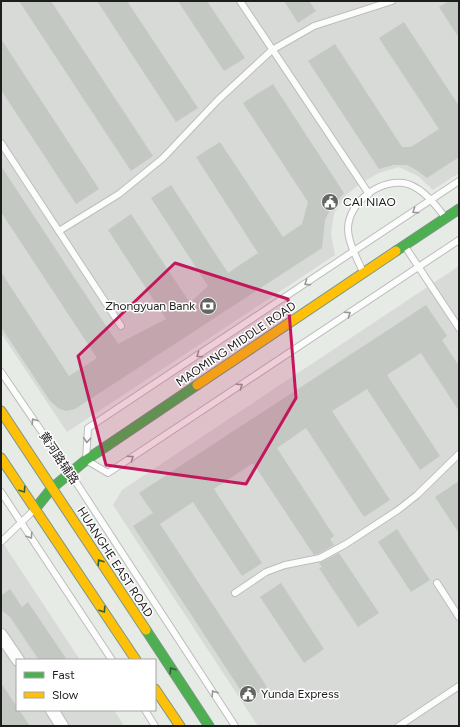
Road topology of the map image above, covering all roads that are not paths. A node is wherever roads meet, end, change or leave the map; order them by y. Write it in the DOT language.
graph roads {
  1 [pos="240,1"];
  2 [pos="392,1"];
  3 [pos="272,50"];
  4 [pos="1,143"];
  5 [pos="459,181"];
  6 [pos="369,194"];
  7 [pos="431,200"];
  8 [pos="459,209"];
  9 [pos="446,218"];
  10 [pos="59,231"];
  11 [pos="459,240"];
  12 [pos="405,246"];
  13 [pos="354,251"];
  14 [pos="419,267"];
  15 [pos="364,273"];
  16 [pos="121,326"];
  17 [pos="459,328"];
  18 [pos="1,372"];
  19 [pos="1,411"];
  20 [pos="459,454"];
  21 [pos="1,458"];
  22 [pos="86,460"];
  23 [pos="70,473"];
  24 [pos="52,488"];
  25 [pos="1,492"];
  26 [pos="35,509"];
  27 [pos="21,522"];
  28 [pos="1,542"];
  29 [pos="437,583"];
  30 [pos="235,593"];
  31 [pos="459,617"];
  32 [pos="1,634"];
  33 [pos="17,659"];
  34 [pos="111,659"];
  35 [pos="135,659"];
  36 [pos="459,686"];
  37 [pos="156,690"];
  38 [pos="145,711"];
  39 [pos="155,726"];
  40 [pos="180,726"];
  41 [pos="209,726"];
  42 [pos="235,726"];
  43 [pos="398,726"];
  1 -- 3 [label="lane"];
  2 -- 3 [label="lane"];
  3 -- 6 [label="lane"];
  3 -- 10 [label="lane"];
  4 -- 10 [label="lane"];
  5 -- 7 [label="lane"];
  6 -- 7 [label="lane"];
  6 -- 13 [label="lane"];
  7 -- 9 [label="lane"];
  7 -- 13 [label="lane, one-way"];
  8 -- 9 [label="main road, MAOMING MIDDLE ROAD"];
  9 -- 12 [label="main road, MAOMING MIDDLE ROAD"];
  10 -- 16 [label="lane"];
  11 -- 14 [label="lane"];
  12 -- 14 [label="lane"];
  12 -- 15 [label="main road, MAOMING MIDDLE ROAD"];
  13 -- 15 [label="lane"];
  13 -- 22 [label="lane, one-way"];
  14 -- 17 [label="lane"];
  22 -- 14 [label="lane, one-way"];
  15 -- 22 [label="main road, MAOMING MIDDLE ROAD"];
  23 -- 18 [label="lane, 黄河路辅路, one-way"];
  19 -- 24 [label="main road, HUANGHE EAST ROAD"];
  20 -- 30 [label="lane"];
  21 -- 26 [label="main road, one-way"];
  22 -- 23 [label="main road, MAOMING MIDDLE ROAD"];
  23 -- 24 [label="main road, MAOMING MIDDLE ROAD"];
  42 -- 23 [label="lane, 黄河路辅路, one-way"];
  24 -- 26 [label="main road, MAOMING MIDDLE ROAD"];
  41 -- 24 [label="main road, HUANGHE EAST ROAD, one-way"];
  25 -- 27 [label="lane"];
  26 -- 27 [label="lane"];
  26 -- 35 [label="main road, one-way"];
  27 -- 28 [label="lane"];
  27 -- 34 [label="lane, one-way"];
  29 -- 31 [label="lane"];
  32 -- 33 [label="street"];
  36 -- 43 [label="lane"];
  37 -- 40 [label="main road"];
  38 -- 39 [label="lane"];
}
